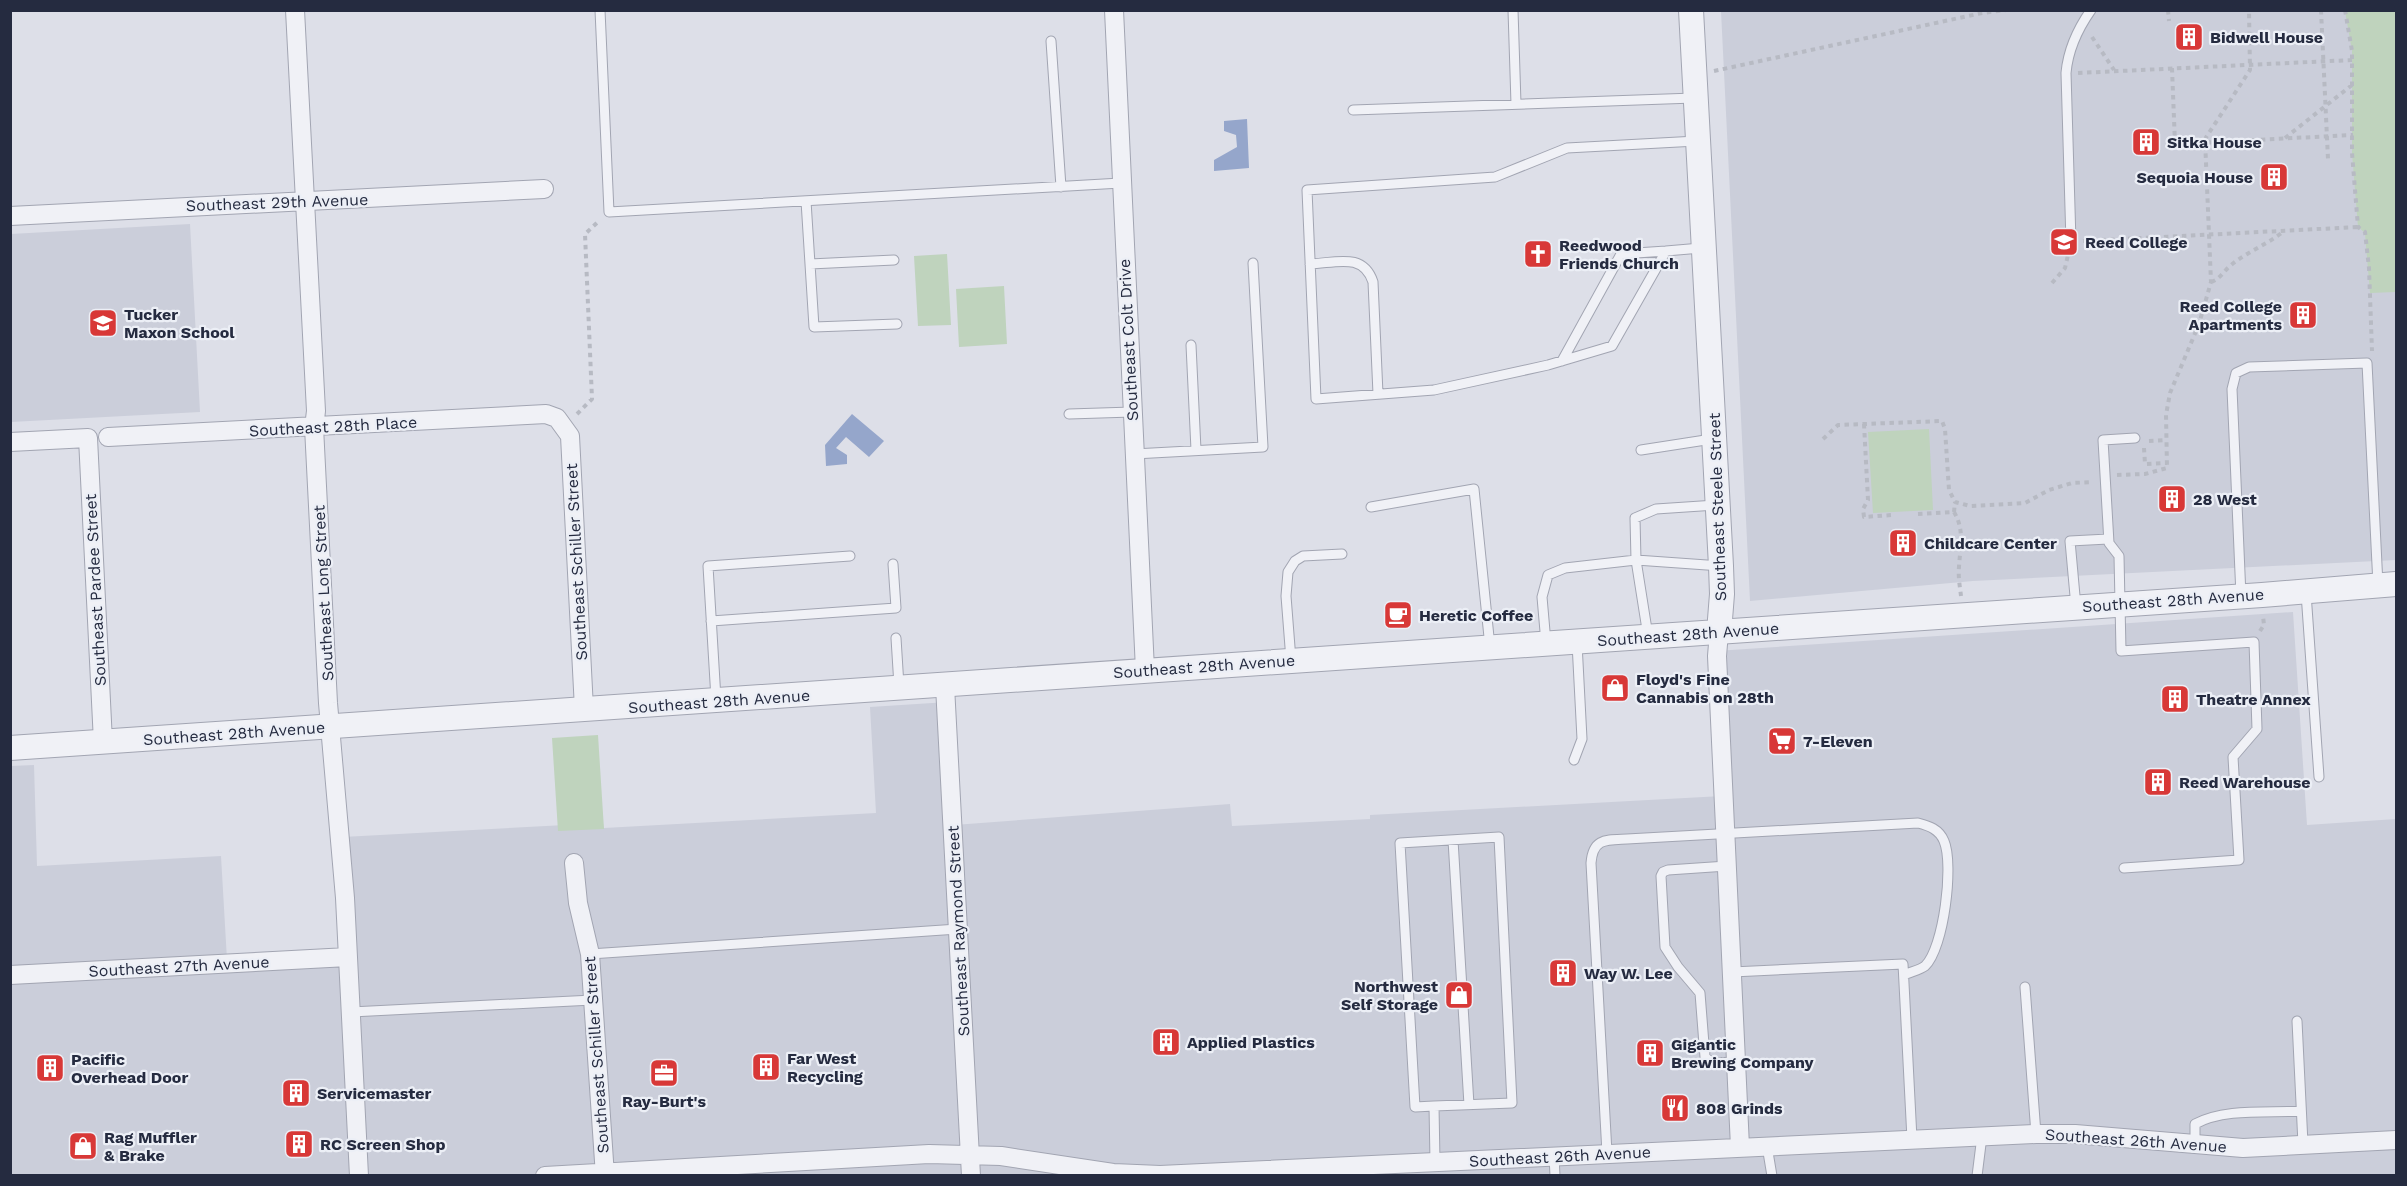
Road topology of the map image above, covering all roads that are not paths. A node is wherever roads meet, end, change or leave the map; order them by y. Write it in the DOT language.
graph roads {
  1 [pos="295,10"];
  2 [pos="600,10"];
  3 [pos="1114,10"];
  4 [pos="1513,10"];
  5 [pos="1691,10"];
  6 [pos="2091,10"];
  7 [pos="1051,41"];
  8 [pos="1696,98"];
  9 [pos="1516,104"];
  10 [pos="1353,110"];
  11 [pos="1698,141"];
  12 [pos="1121,183"];
  13 [pos="1061,187"];
  14 [pos="544,189"];
  15 [pos="806,201"];
  16 [pos="306,202"];
  17 [pos="10,216"];
  18 [pos="2071,242"];
  19 [pos="1704,248"];
  20 [pos="1666,251"];
  21 [pos="894,260"];
  22 [pos="1253,263"];
  23 [pos="810,264"];
  24 [pos="1310,264"];
  25 [pos="897,324"];
  26 [pos="1191,345"];
  27 [pos="1562,361"];
  28 [pos="1377,394"];
  29 [pos="1132,412"];
  30 [pos="1069,414"];
  31 [pos="560,423"];
  32 [pos="314,427"];
  33 [pos="108,437"];
  34 [pos="1714,439"];
  35 [pos="2139,439"];
  36 [pos="10,442"];
  37 [pos="1196,450"];
  38 [pos="1641,450"];
  39 [pos="1134,454"];
  40 [pos="1717,505"];
  41 [pos="1371,507"];
  42 [pos="2109,539"];
  43 [pos="1342,554"];
  44 [pos="850,556"];
  45 [pos="1636,560"];
  46 [pos="893,564"];
  47 [pos="1721,566"];
  48 [pos="2387,584"];
  49 [pos="2306,591"];
  50 [pos="2241,596"];
  51 [pos="2120,604"];
  52 [pos="2076,607"];
  53 [pos="711,621"];
  54 [pos="1719,632"];
  55 [pos="1648,636"];
  56 [pos="896,638"];
  57 [pos="1577,641"];
  58 [pos="1546,643"];
  59 [pos="1490,647"];
  60 [pos="1291,660"];
  61 [pos="1145,670"];
  62 [pos="945,686"];
  63 [pos="899,688"];
  64 [pos="716,702"];
  65 [pos="584,709"];
  66 [pos="332,726"];
  67 [pos="103,742"];
  68 [pos="10,748"];
  69 [pos="1574,760"];
  70 [pos="2319,777"];
  71 [pos="1726,834"];
  72 [pos="1453,840"];
  73 [pos="574,863"];
  74 [pos="1727,866"];
  75 [pos="2124,868"];
  76 [pos="958,929"];
  77 [pos="590,954"];
  78 [pos="348,957"];
  79 [pos="1732,972"];
  80 [pos="10,975"];
  81 [pos="1904,975"];
  82 [pos="2025,987"];
  83 [pos="593,999"];
  84 [pos="351,1012"];
  85 [pos="2297,1021"];
  86 [pos="1736,1062"];
  87 [pos="1469,1105"];
  88 [pos="1434,1106"];
  89 [pos="2301,1112"];
  90 [pos="2036,1134"];
  91 [pos="1982,1136"];
  92 [pos="1911,1139"];
  93 [pos="2397,1140"];
  94 [pos="2195,1143"];
  95 [pos="2303,1144"];
  96 [pos="1767,1146"];
  97 [pos="1740,1147"];
  98 [pos="1607,1153"];
  99 [pos="970,1154"];
  100 [pos="1554,1156"];
  101 [pos="1435,1162"];
  102 [pos="663,1172"];
  103 [pos="1315,1172"];
  104 [pos="605,1174"];
  105 [pos="359,1176"];
  106 [pos="545,1176"];
  107 [pos="971,1176"];
  108 [pos="1555,1176"];
  109 [pos="1772,1176"];
  110 [pos="1977,1176"];
  1 -- 16 [label="street, Southeast Long Street"];
  2 -- 15 [label="lane"];
  3 -- 12 [label="street, Southeast Colt Drive"];
  4 -- 9 [label="lane"];
  5 -- 8 [label="street, Southeast Steele Street"];
  6 -- 18 [label="lane"];
  7 -- 13 [label="lane"];
  8 -- 9 [label="lane"];
  8 -- 11 [label="street, Southeast Steele Street"];
  9 -- 10 [label="lane"];
  11 -- 19 [label="street, Southeast Steele Street"];
  11 -- 24 [label="lane"];
  12 -- 13 [label="lane"];
  12 -- 29 [label="street, Southeast Colt Drive"];
  13 -- 15 [label="lane"];
  14 -- 16 [label="street, Southeast 29th Avenue"];
  15 -- 23 [label="lane"];
  16 -- 17 [label="street, Southeast 29th Avenue"];
  16 -- 32 [label="street, Southeast Long Street"];
  19 -- 20 [label="lane"];
  19 -- 34 [label="street, Southeast Steele Street"];
  20 -- 27 [label="lane"];
  20 -- 27 [label="lane"];
  21 -- 23 [label="lane"];
  22 -- 37 [label="lane"];
  23 -- 25 [label="lane"];
  24 -- 28 [label="lane"];
  24 -- 28 [label="lane"];
  26 -- 37 [label="lane"];
  27 -- 28 [label="lane"];
  29 -- 30 [label="lane"];
  29 -- 39 [label="street, Southeast Colt Drive"];
  31 -- 32 [label="street, Southeast 28th Place"];
  31 -- 65 [label="street, Southeast Schiller Street"];
  32 -- 33 [label="street, Southeast 28th Place"];
  32 -- 66 [label="street, Southeast Long Street"];
  34 -- 38 [label="lane"];
  34 -- 40 [label="street, Southeast Steele Street"];
  35 -- 42 [label="lane"];
  36 -- 67 [label="street, Southeast Pardee Street"];
  37 -- 39 [label="lane"];
  39 -- 61 [label="street, Southeast Colt Drive"];
  40 -- 45 [label="lane"];
  40 -- 47 [label="street, Southeast Steele Street"];
  41 -- 59 [label="lane"];
  42 -- 51 [label="lane"];
  42 -- 52 [label="lane"];
  43 -- 60 [label="lane"];
  44 -- 53 [label="lane"];
  45 -- 47 [label="lane"];
  45 -- 55 [label="lane"];
  45 -- 58 [label="lane"];
  46 -- 53 [label="lane"];
  47 -- 54 [label="street, Southeast Steele Street"];
  48 -- 49 [label="street, Southeast 28th Avenue"];
  48 -- 50 [label="lane"];
  49 -- 50 [label="street, Southeast 28th Avenue"];
  49 -- 70 [label="lane"];
  50 -- 51 [label="street, Southeast 28th Avenue"];
  51 -- 52 [label="street, Southeast 28th Avenue"];
  51 -- 75 [label="lane"];
  52 -- 54 [label="street, Southeast 28th Avenue"];
  53 -- 64 [label="lane"];
  54 -- 55 [label="street, Southeast 28th Avenue"];
  54 -- 71 [label="street, Southeast Steele Street"];
  55 -- 57 [label="street, Southeast 28th Avenue"];
  56 -- 63 [label="lane"];
  57 -- 58 [label="street, Southeast 28th Avenue"];
  57 -- 69 [label="lane"];
  58 -- 59 [label="street, Southeast 28th Avenue"];
  59 -- 60 [label="street, Southeast 28th Avenue"];
  60 -- 61 [label="street, Southeast 28th Avenue"];
  61 -- 62 [label="street, Southeast 28th Avenue"];
  62 -- 63 [label="street, Southeast 28th Avenue"];
  62 -- 76 [label="street, Southeast Raymond Street"];
  63 -- 64 [label="street, Southeast 28th Avenue"];
  64 -- 65 [label="street, Southeast 28th Avenue"];
  65 -- 66 [label="street, Southeast 28th Avenue"];
  66 -- 67 [label="street, Southeast 28th Avenue"];
  66 -- 78 [label="street, Southeast Long Street"];
  67 -- 68 [label="street, Southeast 28th Avenue"];
  71 -- 74 [label="street, Southeast Steele Street"];
  71 -- 81 [label="lane"];
  71 -- 98 [label="lane"];
  72 -- 87 [label="lane"];
  72 -- 87 [label="lane"];
  72 -- 88 [label="lane"];
  73 -- 77 [label="street, Southeast Schiller Street"];
  74 -- 79 [label="street, Southeast Steele Street"];
  74 -- 86 [label="lane"];
  76 -- 77 [label="lane"];
  76 -- 99 [label="street, Southeast Raymond Street"];
  77 -- 83 [label="street, Southeast Schiller Street"];
  78 -- 80 [label="street, Southeast 27th Avenue"];
  78 -- 84 [label="street, Southeast Long Street"];
  79 -- 81 [label="lane"];
  79 -- 86 [label="street, Southeast Steele Street"];
  81 -- 92 [label="lane"];
  82 -- 90 [label="lane"];
  83 -- 84 [label="lane"];
  83 -- 104 [label="street, Southeast Schiller Street"];
  84 -- 105 [label="street, Southeast Long Street"];
  85 -- 89 [label="lane"];
  86 -- 97 [label="street, Southeast Steele Street"];
  87 -- 88 [label="lane"];
  88 -- 101 [label="lane"];
  89 -- 94 [label="lane"];
  89 -- 95 [label="lane"];
  90 -- 91 [label="street, Southeast 26th Avenue"];
  90 -- 94 [label="street, Southeast 26th Avenue"];
  91 -- 92 [label="street, Southeast 26th Avenue"];
  91 -- 110 [label="lane"];
  92 -- 96 [label="street, Southeast 26th Avenue"];
  93 -- 95 [label="street, Southeast 26th Avenue"];
  94 -- 95 [label="street, Southeast 26th Avenue"];
  96 -- 97 [label="street, Southeast 26th Avenue"];
  96 -- 109 [label="lane"];
  97 -- 98 [label="street, Southeast 26th Avenue"];
  98 -- 100 [label="street, Southeast 26th Avenue"];
  99 -- 102 [label="street, Southeast 26th Avenue"];
  99 -- 103 [label="street, Southeast 26th Avenue"];
  99 -- 107 [label="street, Southeast Raymond Street"];
  100 -- 101 [label="street, Southeast 26th Avenue"];
  100 -- 108 [label="lane"];
  101 -- 103 [label="street, Southeast 26th Avenue"];
  102 -- 104 [label="street, Southeast 26th Avenue"];
  104 -- 106 [label="street, Southeast 26th Avenue"];
}
